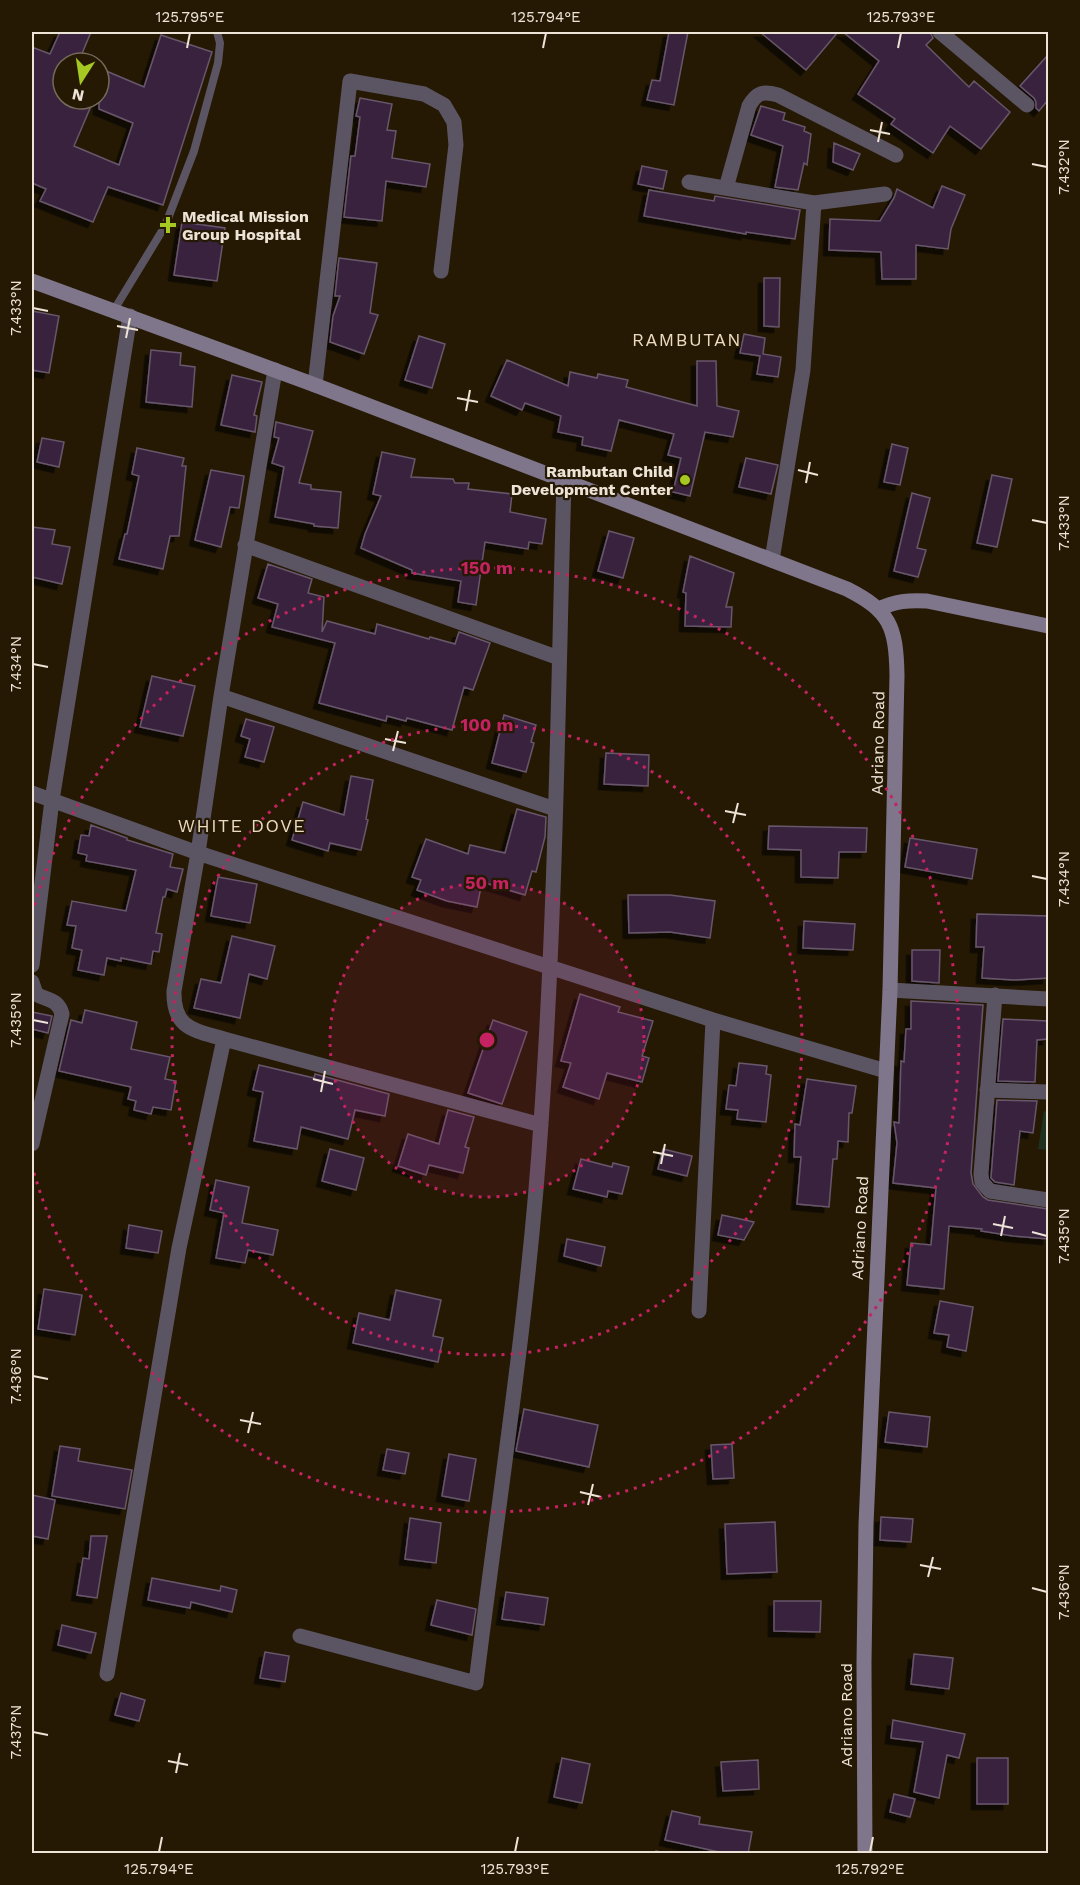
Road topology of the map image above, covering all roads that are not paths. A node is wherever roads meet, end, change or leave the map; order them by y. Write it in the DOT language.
graph roads {
  1 [pos="217,32"];
  2 [pos="940,32"];
  3 [pos="1027,105"];
  4 [pos="896,155"];
  5 [pos="689,182"];
  6 [pos="726,188"];
  7 [pos="885,194"];
  8 [pos="814,203"];
  9 [pos="441,271"];
  10 [pos="32,281"];
  11 [pos="114,310"];
  12 [pos="130,316"];
  13 [pos="275,370"];
  14 [pos="315,385"];
  15 [pos="564,480"];
  16 [pos="245,545"];
  17 [pos="772,560"];
  18 [pos="879,609"];
  19 [pos="1048,626"];
  20 [pos="559,658"];
  21 [pos="220,696"];
  22 [pos="32,793"];
  23 [pos="52,800"];
  24 [pos="555,809"];
  25 [pos="198,852"];
  26 [pos="32,964"];
  27 [pos="550,967"];
  28 [pos="32,982"];
  29 [pos="890,990"];
  30 [pos="995,996"];
  31 [pos="1048,999"];
  32 [pos="713,1020"];
  33 [pos="224,1039"];
  34 [pos="886,1071"];
  35 [pos="987,1090"];
  36 [pos="1048,1092"];
  37 [pos="541,1125"];
  38 [pos="32,1144"];
  39 [pos="1048,1200"];
  40 [pos="699,1311"];
  41 [pos="300,1636"];
  42 [pos="107,1674"];
  43 [pos="865,1854"];
  1 -- 11 [label="lane"];
  2 -- 3 [label="street"];
  4 -- 6 [label="street"];
  5 -- 6 [label="street"];
  6 -- 8 [label="street"];
  7 -- 8 [label="street"];
  8 -- 17 [label="street"];
  9 -- 14 [label="street"];
  10 -- 11 [label="street"];
  11 -- 12 [label="street"];
  12 -- 13 [label="street"];
  12 -- 23 [label="street"];
  13 -- 14 [label="street"];
  13 -- 16 [label="street"];
  14 -- 15 [label="street"];
  15 -- 17 [label="street"];
  15 -- 20 [label="street"];
  16 -- 20 [label="street"];
  16 -- 21 [label="street"];
  17 -- 18 [label="street"];
  18 -- 19 [label="street"];
  18 -- 29 [label="street, Adriano Road"];
  20 -- 24 [label="street"];
  21 -- 24 [label="street"];
  21 -- 25 [label="street"];
  22 -- 23 [label="street"];
  23 -- 25 [label="street"];
  23 -- 26 [label="street"];
  24 -- 27 [label="street"];
  25 -- 27 [label="street"];
  25 -- 33 [label="street"];
  27 -- 32 [label="street"];
  27 -- 37 [label="street"];
  28 -- 38 [label="street"];
  29 -- 30 [label="street"];
  29 -- 34 [label="street, Adriano Road"];
  30 -- 31 [label="street"];
  30 -- 35 [label="street"];
  32 -- 34 [label="street"];
  32 -- 40 [label="street"];
  33 -- 37 [label="street"];
  33 -- 42 [label="street"];
  34 -- 43 [label="street, Adriano Road"];
  35 -- 36 [label="street"];
  35 -- 39 [label="street"];
  37 -- 41 [label="street"];
}
